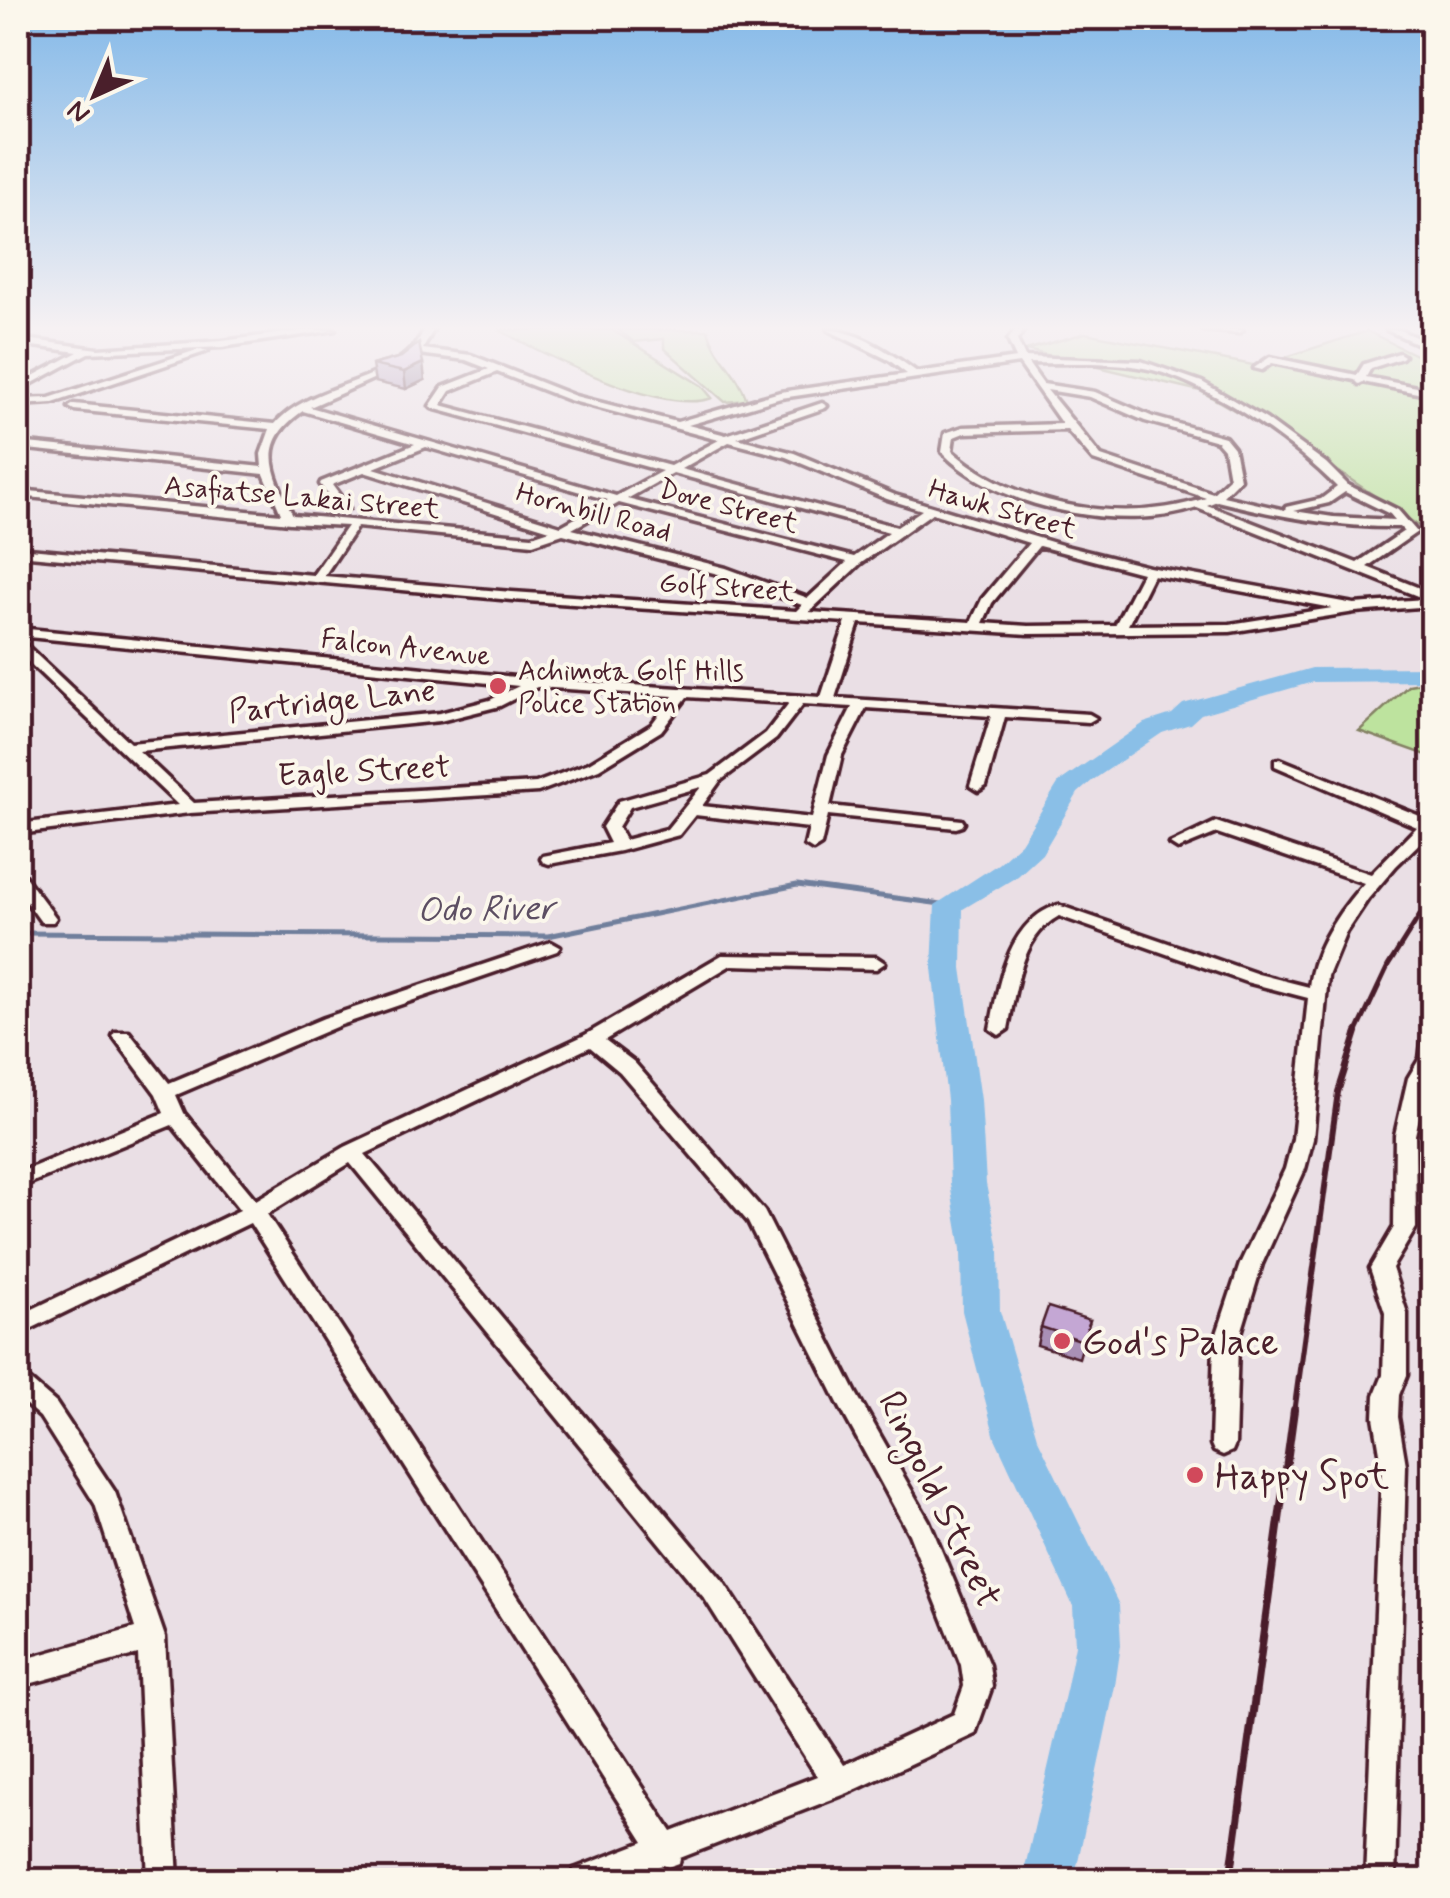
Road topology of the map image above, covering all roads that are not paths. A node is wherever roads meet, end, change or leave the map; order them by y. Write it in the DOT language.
graph roads {
  1 [pos="192,419"];
  2 [pos="290,419"];
  3 [pos="339,419"];
  4 [pos="480,419"];
  5 [pos="658,419"];
  6 [pos="699,419"];
  7 [pos="785,419"];
  8 [pos="1063,419"];
  9 [pos="1148,419"];
  10 [pos="1258,419"];
  11 [pos="681,424"];
  12 [pos="1067,426"];
  13 [pos="278,427"];
  14 [pos="730,437"];
  15 [pos="424,444"];
  16 [pos="18,445"];
  17 [pos="366,469"];
  18 [pos="666,470"];
  19 [pos="269,471"];
  20 [pos="1344,487"];
  21 [pos="18,494"];
  22 [pos="1220,496"];
  23 [pos="616,499"];
  24 [pos="1202,507"];
  25 [pos="343,508"];
  26 [pos="929,510"];
  27 [pos="1281,510"];
  28 [pos="290,520"];
  29 [pos="1404,523"];
  30 [pos="352,527"];
  31 [pos="562,530"];
  32 [pos="898,532"];
  33 [pos="1036,542"];
  34 [pos="18,552"];
  35 [pos="856,561"];
  36 [pos="1358,568"];
  37 [pos="1149,571"];
  38 [pos="316,579"];
  39 [pos="1432,600"];
  40 [pos="809,603"];
  41 [pos="1355,608"];
  42 [pos="798,616"];
  43 [pos="853,620"];
  44 [pos="976,627"];
  45 [pos="1120,630"];
  46 [pos="18,632"];
  47 [pos="18,645"];
  48 [pos="534,684"];
  49 [pos="683,692"];
  50 [pos="800,699"];
  51 [pos="827,700"];
  52 [pos="861,703"];
  53 [pos="999,712"];
  54 [pos="1089,718"];
  55 [pos="128,748"];
  56 [pos="1280,762"];
  57 [pos="715,778"];
  58 [pos="978,786"];
  59 [pos="190,808"];
  60 [pos="690,810"];
  61 [pos="821,817"];
  62 [pos="956,824"];
  63 [pos="1432,826"];
  64 [pos="18,829"];
  65 [pos="1178,844"];
  66 [pos="813,845"];
  67 [pos="620,846"];
  68 [pos="549,859"];
  69 [pos="18,880"];
  70 [pos="1372,880"];
  71 [pos="47,918"];
  72 [pos="551,947"];
  73 [pos="876,964"];
  74 [pos="1317,995"];
  75 [pos="998,1029"];
  76 [pos="122,1036"];
  77 [pos="592,1039"];
  78 [pos="1432,1050"];
  79 [pos="165,1092"];
  80 [pos="175,1116"];
  81 [pos="352,1152"];
  82 [pos="18,1181"];
  83 [pos="254,1212"];
  84 [pos="18,1326"];
  85 [pos="18,1384"];
  86 [pos="1224,1444"];
  87 [pos="150,1637"];
  88 [pos="18,1674"];
  89 [pos="838,1783"];
  90 [pos="668,1852"];
  91 [pos="163,1880"];
  92 [pos="585,1880"];
  93 [pos="1380,1880"];
  1 -- 13 [label="street"];
  2 -- 13 [label="street"];
  3 -- 15 [label="street, Dove Street"];
  4 -- 18 [label="street"];
  5 -- 11 [label="street, Hawk Street"];
  6 -- 11 [label="street"];
  7 -- 14 [label="street"];
  8 -- 12 [label="street"];
  9 -- 22 [label="street"];
  10 -- 20 [label="street"];
  11 -- 14 [label="street, Hawk Street"];
  12 -- 22 [label="street"];
  12 -- 24 [label="street"];
  13 -- 19 [label="street"];
  14 -- 18 [label="street"];
  14 -- 26 [label="street, Hawk Street"];
  15 -- 17 [label="street"];
  15 -- 23 [label="street, Dove Street"];
  16 -- 19 [label="street"];
  17 -- 25 [label="street"];
  17 -- 31 [label="street, Hornbill Road"];
  18 -- 23 [label="street"];
  18 -- 32 [label="street"];
  19 -- 28 [label="street"];
  20 -- 27 [label="street"];
  20 -- 29 [label="street"];
  21 -- 28 [label="street, Asafiatse Lakai Street"];
  22 -- 24 [label="street"];
  22 -- 27 [label="street"];
  23 -- 31 [label="street"];
  23 -- 35 [label="street, Dove Street"];
  24 -- 36 [label="street"];
  26 -- 32 [label="street"];
  26 -- 33 [label="street, Hawk Street"];
  27 -- 29 [label="street"];
  28 -- 30 [label="street, Asafiatse Lakai Street"];
  29 -- 36 [label="street"];
  30 -- 31 [label="street, Asafiatse Lakai Street"];
  30 -- 38 [label="street"];
  31 -- 40 [label="street, Hornbill Road"];
  32 -- 35 [label="street"];
  33 -- 37 [label="street, Hawk Street"];
  33 -- 44 [label="street"];
  34 -- 38 [label="street, Golf Street"];
  35 -- 40 [label="street"];
  36 -- 39 [label="street"];
  37 -- 41 [label="street, Hawk Street"];
  37 -- 45 [label="street"];
  38 -- 42 [label="street, Golf Street"];
  39 -- 41 [label="street, Golf Street"];
  40 -- 42 [label="street"];
  41 -- 45 [label="street, Golf Street"];
  42 -- 43 [label="street, Golf Street"];
  43 -- 44 [label="street, Golf Street"];
  43 -- 51 [label="street"];
  44 -- 45 [label="street, Golf Street"];
  46 -- 48 [label="street, Falcon Avenue"];
  47 -- 55 [label="street"];
  48 -- 49 [label="street, Falcon Avenue"];
  48 -- 55 [label="street, Partridge Lane"];
  49 -- 50 [label="street, Falcon Avenue"];
  49 -- 59 [label="street, Eagle Street"];
  50 -- 51 [label="street, Falcon Avenue"];
  50 -- 57 [label="street"];
  51 -- 52 [label="street, Falcon Avenue"];
  52 -- 53 [label="street, Falcon Avenue"];
  52 -- 61 [label="street"];
  53 -- 54 [label="street, Falcon Avenue"];
  53 -- 58 [label="street"];
  55 -- 59 [label="street"];
  56 -- 63 [label="street"];
  57 -- 60 [label="street"];
  57 -- 67 [label="street"];
  59 -- 64 [label="street, Eagle Street"];
  60 -- 61 [label="street"];
  60 -- 67 [label="street"];
  61 -- 62 [label="street"];
  61 -- 66 [label="street"];
  63 -- 70 [label="street"];
  65 -- 70 [label="street"];
  67 -- 68 [label="street"];
  69 -- 71 [label="street"];
  70 -- 74 [label="street"];
  72 -- 79 [label="street"];
  73 -- 77 [label="street"];
  74 -- 75 [label="street"];
  74 -- 86 [label="street"];
  76 -- 79 [label="street"];
  77 -- 81 [label="street"];
  77 -- 89 [label="street, Ringold Street"];
  78 -- 93 [label="street"];
  79 -- 80 [label="street"];
  80 -- 82 [label="street"];
  80 -- 83 [label="street"];
  81 -- 83 [label="street"];
  81 -- 89 [label="street"];
  83 -- 84 [label="street"];
  83 -- 90 [label="street"];
  85 -- 87 [label="street"];
  87 -- 88 [label="street"];
  87 -- 91 [label="street"];
  89 -- 90 [label="street, Ringold Street"];
  90 -- 92 [label="street, Ringold Street"];
}
